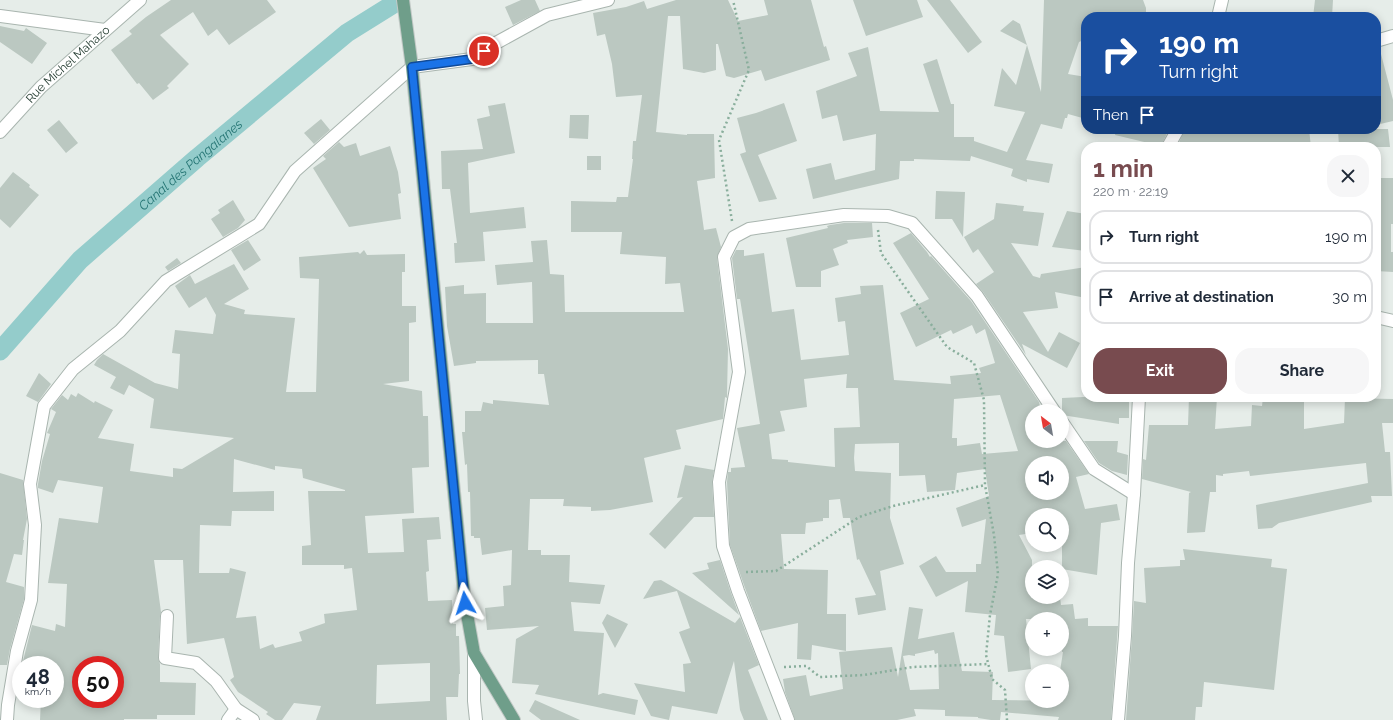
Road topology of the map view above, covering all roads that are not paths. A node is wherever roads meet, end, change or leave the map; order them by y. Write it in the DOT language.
graph roads {
  1 [pos="140,0"];
  2 [pos="403,0"];
  3 [pos="608,0"];
  4 [pos="1222,0"];
  5 [pos="1219,12"];
  6 [pos="0,16"];
  7 [pos="105,30"];
  8 [pos="1393,36"];
  9 [pos="1381,40"];
  10 [pos="411,61"];
  11 [pos="0,132"];
  12 [pos="1381,318"];
  13 [pos="1393,321"];
  14 [pos="1139,402"];
  15 [pos="1049,404"];
  16 [pos="1069,432"];
  17 [pos="1134,494"];
  18 [pos="167,616"];
  19 [pos="474,653"];
  20 [pos="236,709"];
  21 [pos="7,720"];
  22 [pos="228,720"];
  23 [pos="254,720"];
  24 [pos="476,720"];
  25 [pos="514,720"];
  26 [pos="788,720"];
  27 [pos="1118,720"];
  1 -- 7 [label="street, Rue Michel Mahazo"];
  2 -- 10 [label="main road"];
  3 -- 10 [label="street"];
  4 -- 5 [label="street"];
  6 -- 7 [label="street"];
  7 -- 11 [label="street, Rue Michel Mahazo"];
  8 -- 9 [label="street"];
  10 -- 19 [label="main road"];
  10 -- 21 [label="street"];
  12 -- 13 [label="street"];
  14 -- 17 [label="street"];
  15 -- 26 [label="street"];
  16 -- 17 [label="street"];
  17 -- 27 [label="street"];
  18 -- 20 [label="street"];
  19 -- 24 [label="street"];
  19 -- 25 [label="main road"];
  20 -- 22 [label="street"];
  20 -- 23 [label="street"];
}
